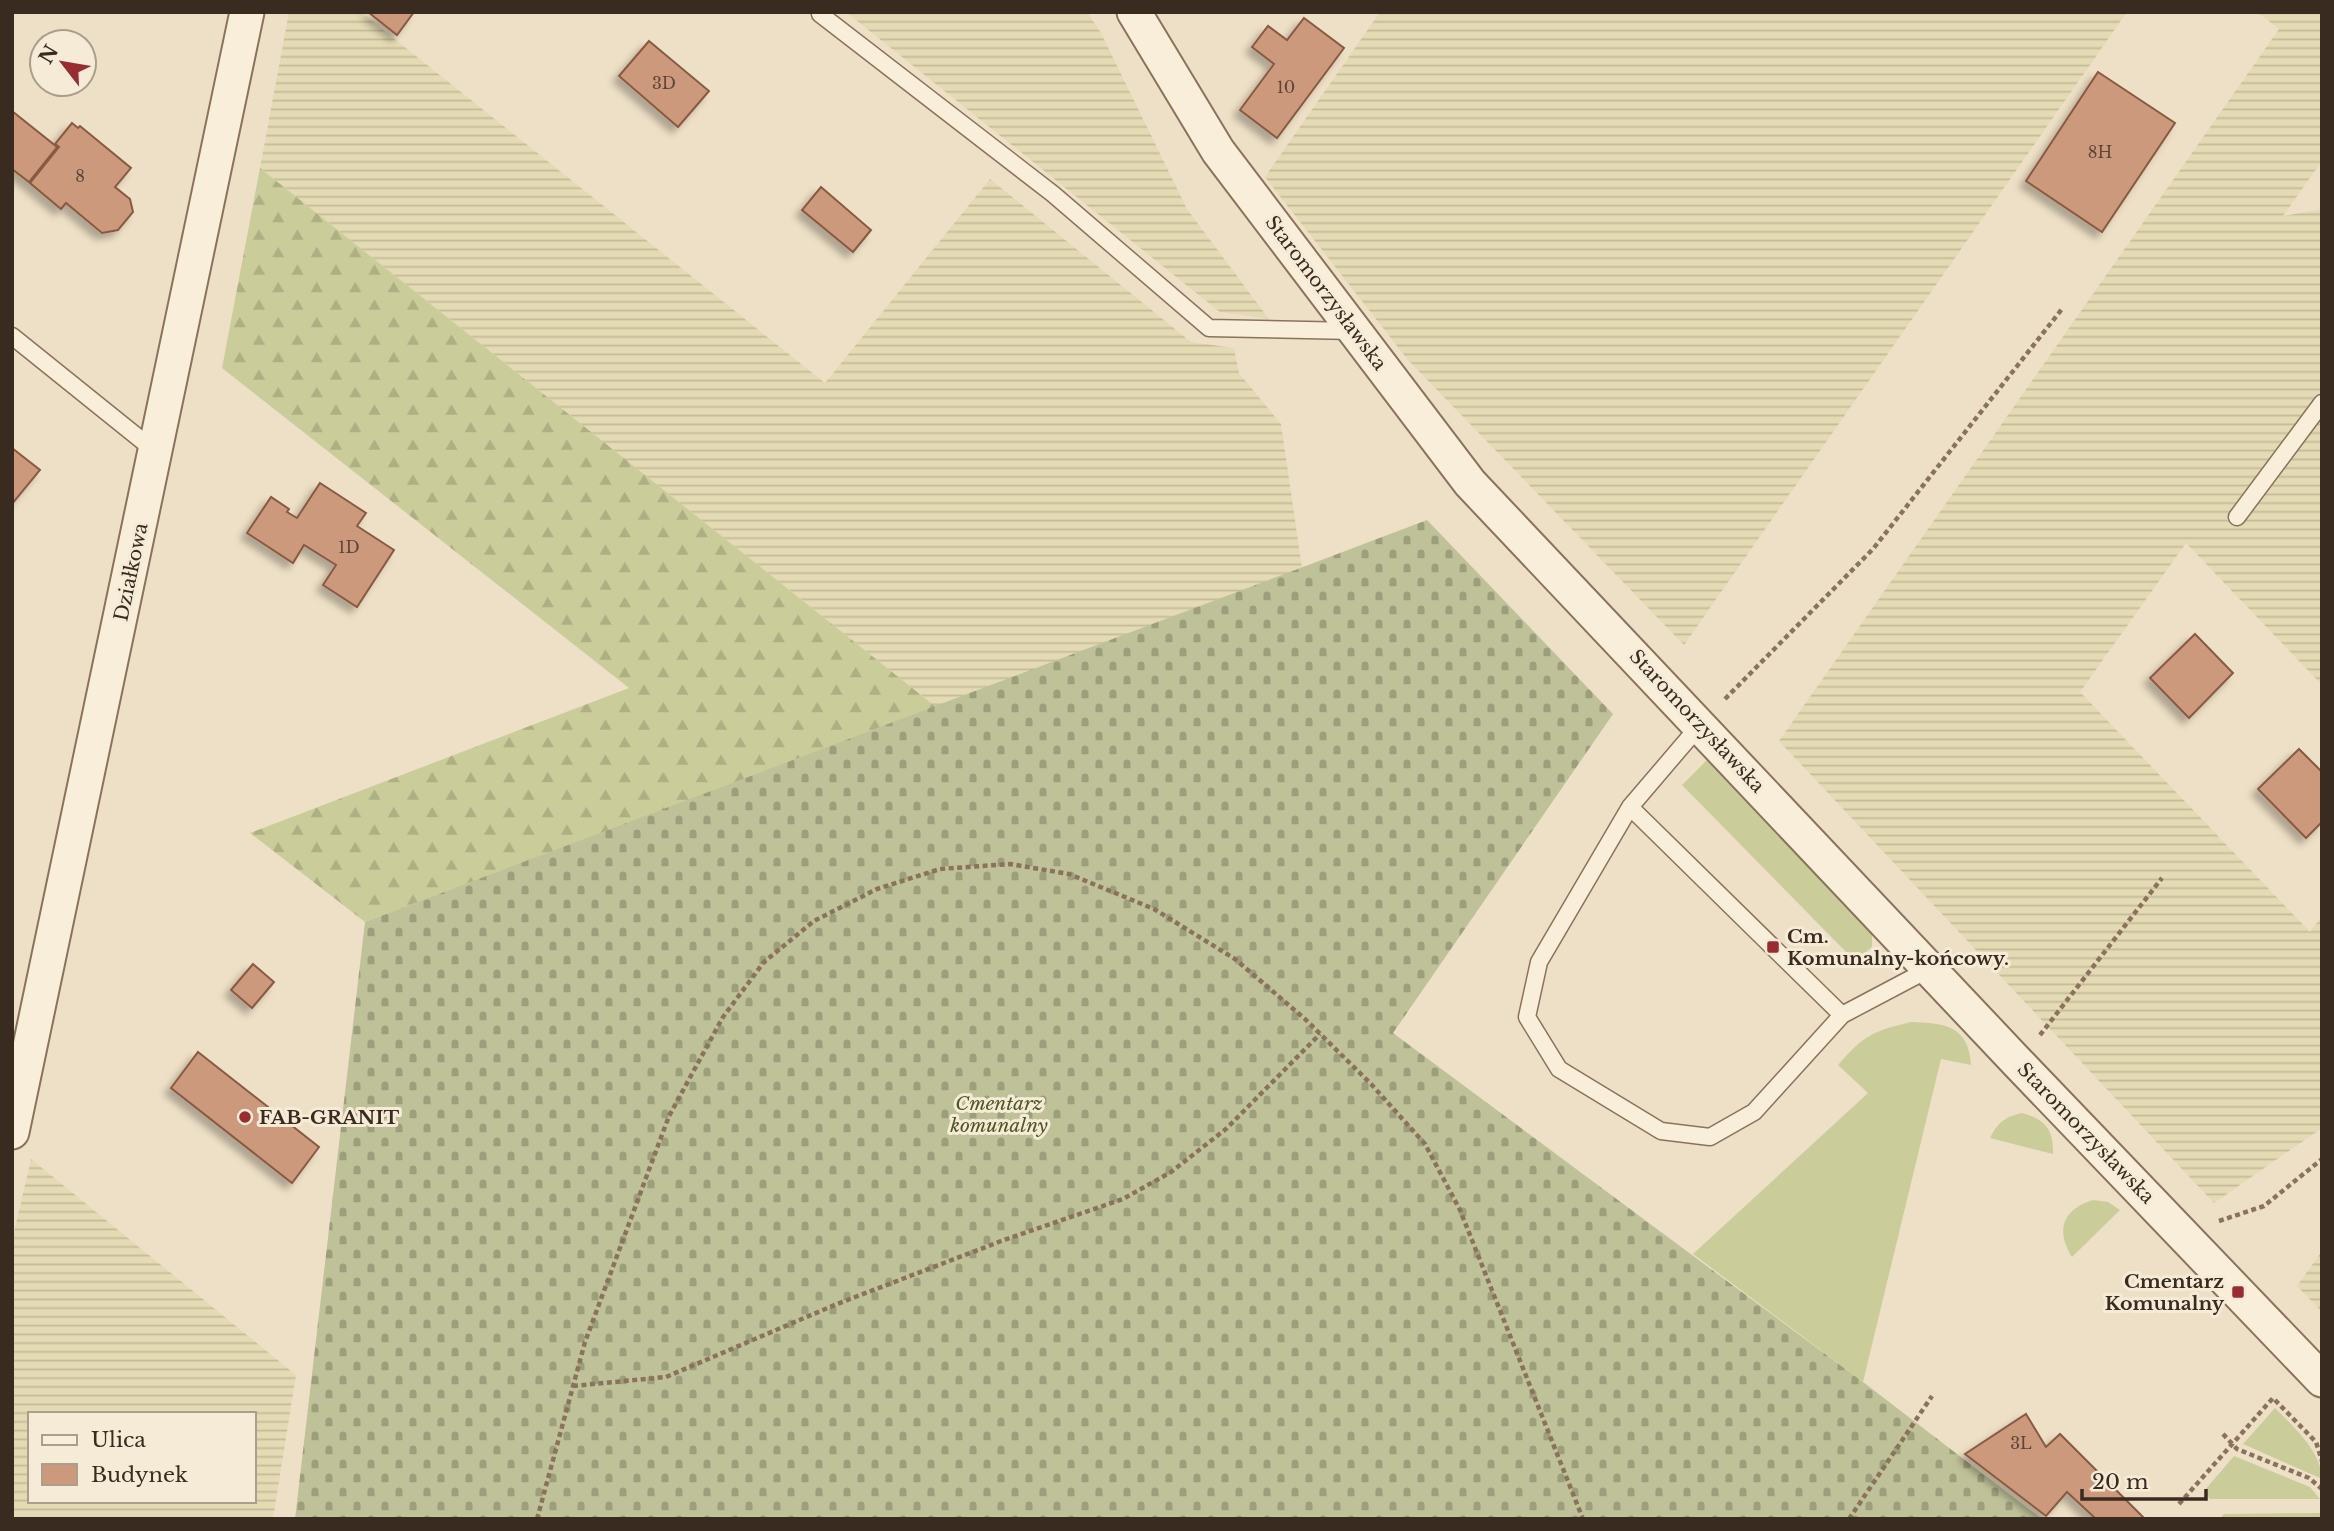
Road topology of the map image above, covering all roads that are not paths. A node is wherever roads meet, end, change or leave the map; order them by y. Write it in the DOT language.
graph roads {
  1 [pos="247,12"];
  2 [pos="1134,12"];
  3 [pos="820,14"];
  4 [pos="1355,331"];
  5 [pos="12,336"];
  6 [pos="2322,403"];
  7 [pos="156,451"];
  8 [pos="2237,516"];
  9 [pos="1700,725"];
  10 [pos="1630,807"];
  11 [pos="1931,968"];
  12 [pos="1842,1015"];
  13 [pos="12,1132"];
  14 [pos="2322,1380"];
  1 -- 7 [label="street, Działkowa"];
  2 -- 4 [label="street, Staromorzysławska"];
  3 -- 4 [label="lane"];
  4 -- 9 [label="street, Staromorzysławska"];
  5 -- 7 [label="lane"];
  6 -- 8 [label="lane"];
  7 -- 13 [label="street, Działkowa"];
  9 -- 10 [label="lane"];
  9 -- 11 [label="street, Staromorzysławska"];
  10 -- 12 [label="lane"];
  10 -- 12 [label="lane"];
  11 -- 12 [label="lane"];
  11 -- 14 [label="street, Staromorzysławska"];
}
